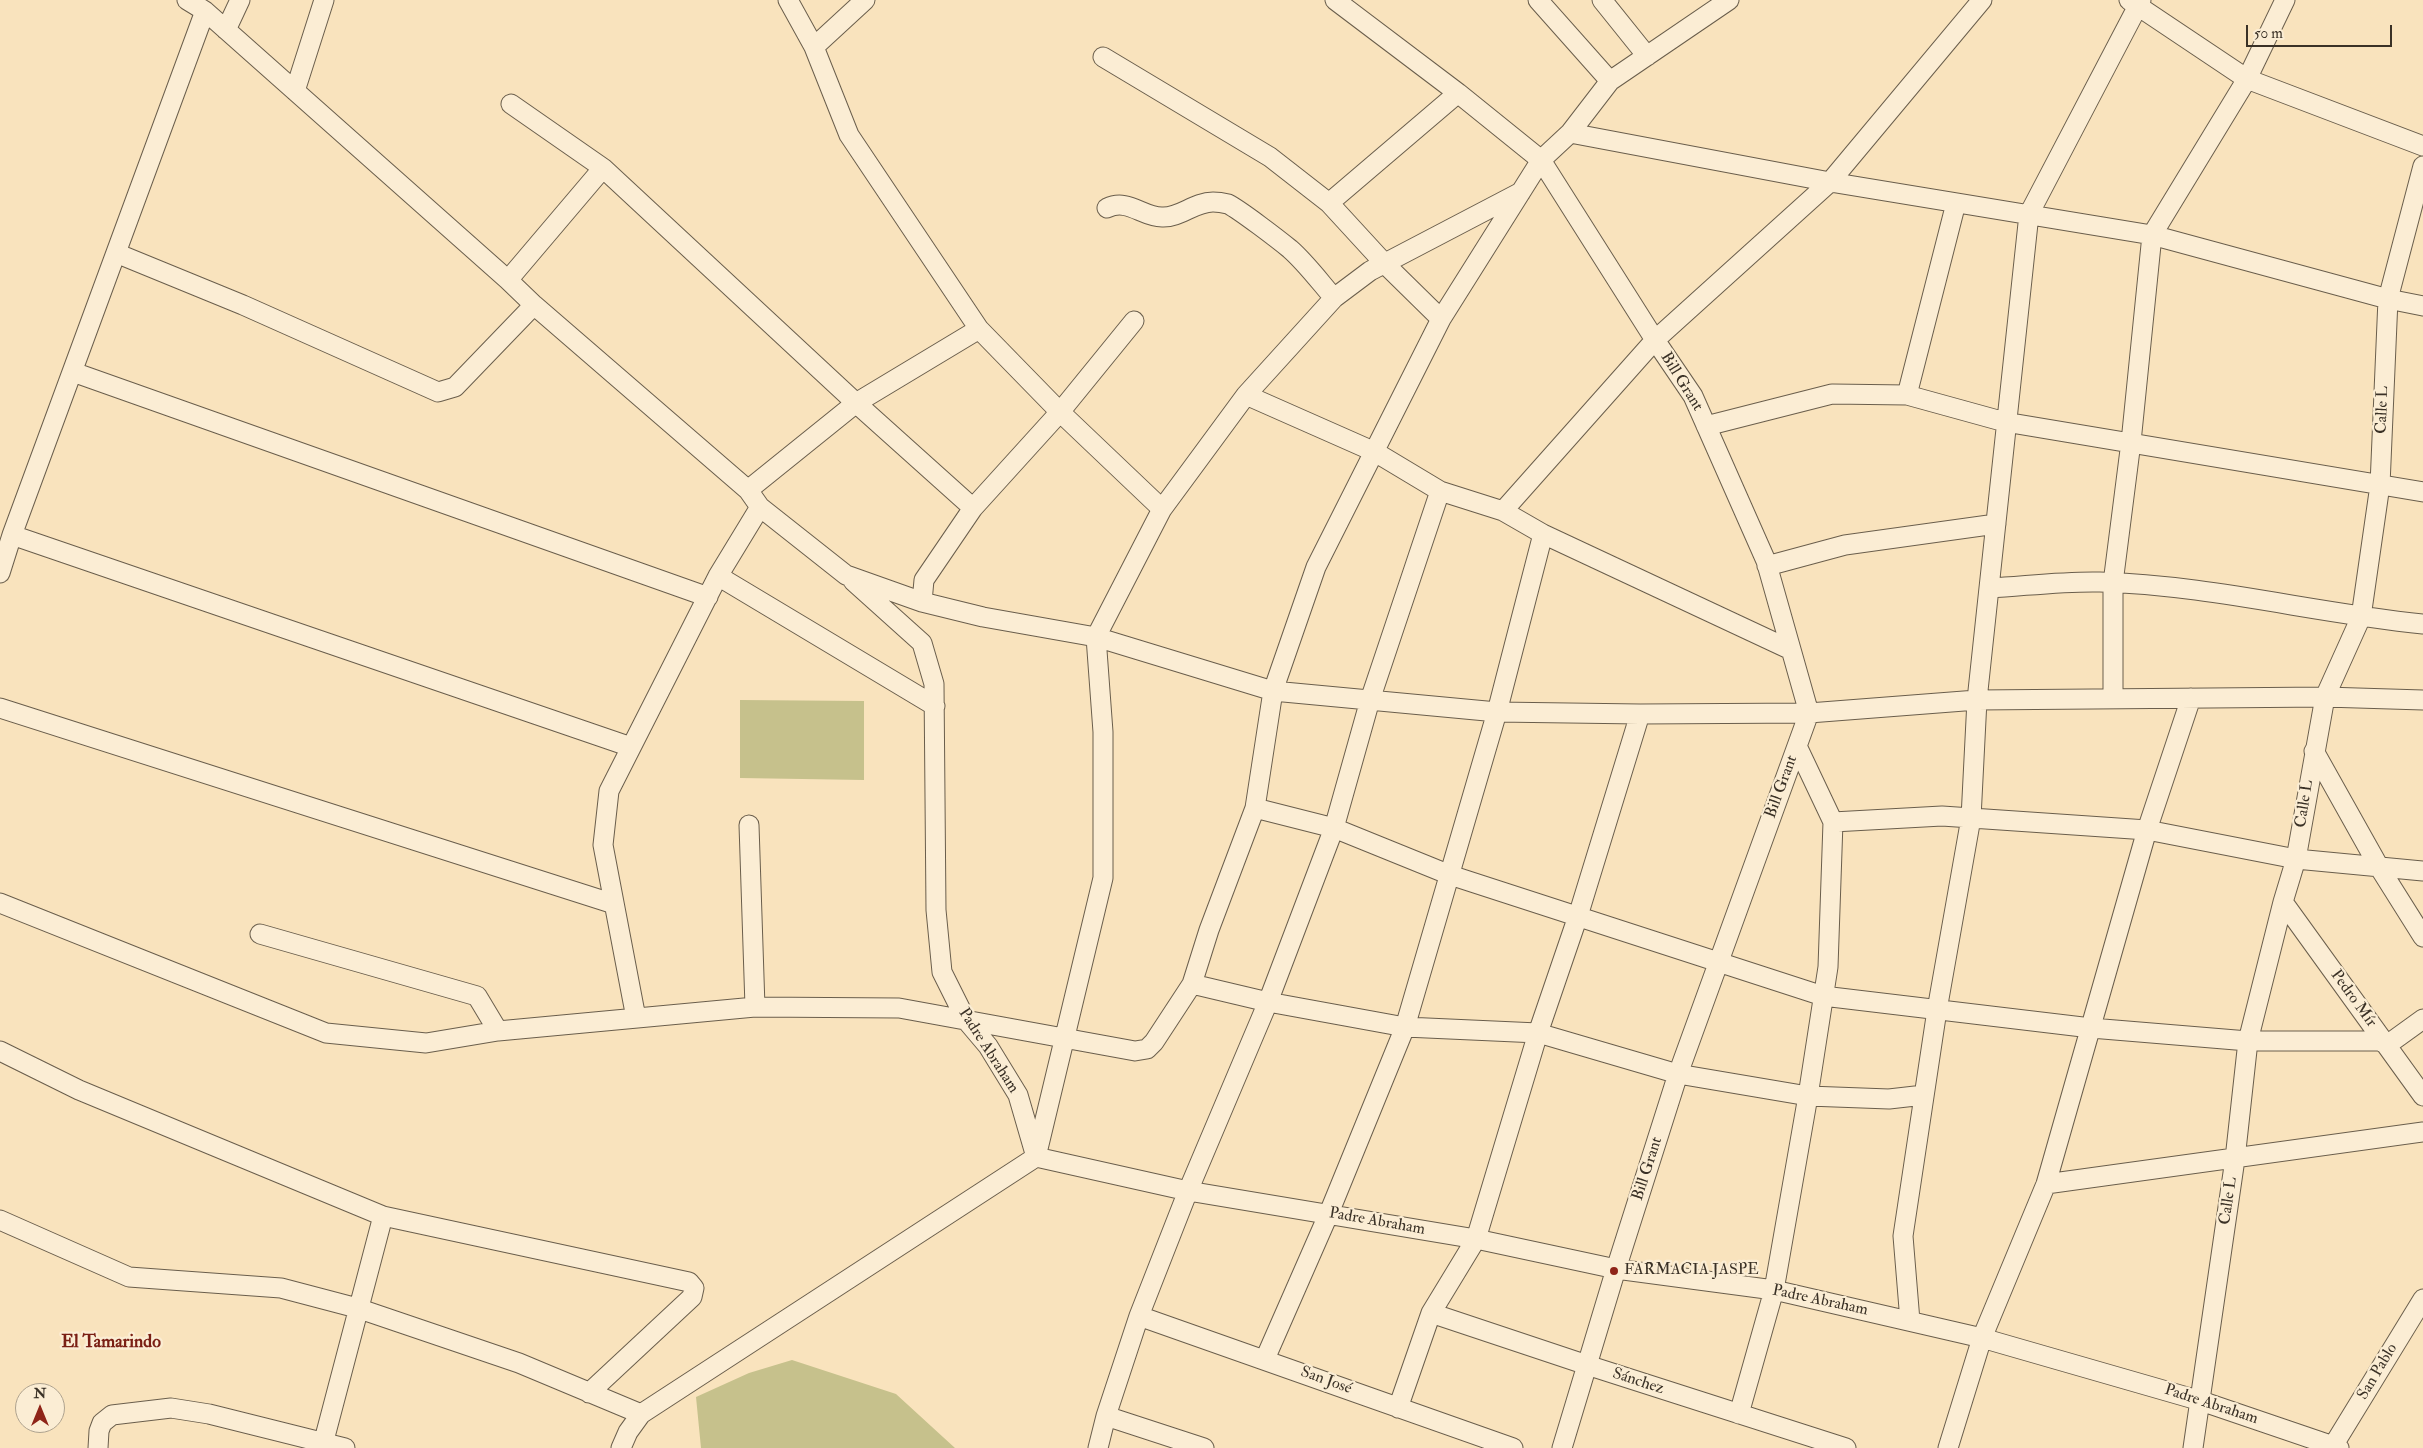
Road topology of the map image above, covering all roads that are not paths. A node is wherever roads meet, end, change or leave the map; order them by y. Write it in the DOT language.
graph roads {
  1 [pos="187,0"];
  2 [pos="240,0"];
  3 [pos="324,0"];
  4 [pos="788,0"];
  5 [pos="865,0"];
  6 [pos="1335,0"];
  7 [pos="1538,0"];
  8 [pos="1602,0"];
  9 [pos="1729,0"];
  10 [pos="1982,0"];
  11 [pos="2285,0"];
  12 [pos="2136,2"];
  13 [pos="1704,7"];
  14 [pos="205,11"];
  15 [pos="226,30"];
  16 [pos="814,47"];
  17 [pos="1646,56"];
  18 [pos="1103,57"];
  19 [pos="2247,78"];
  20 [pos="1610,80"];
  21 [pos="295,91"];
  22 [pos="1458,92"];
  23 [pos="511,104"];
  24 [pos="1570,134"];
  25 [pos="2423,146"];
  26 [pos="1542,160"];
  27 [pos="2423,166"];
  28 [pos="603,168"];
  29 [pos="1830,182"];
  30 [pos="1521,191"];
  31 [pos="1328,203"];
  32 [pos="1956,203"];
  33 [pos="1107,208"];
  34 [pos="2029,214"];
  35 [pos="2152,235"];
  36 [pos="116,253"];
  37 [pos="1385,264"];
  38 [pos="508,280"];
  39 [pos="1334,298"];
  40 [pos="2388,299"];
  41 [pos="534,305"];
  42 [pos="2423,306"];
  43 [pos="1441,319"];
  44 [pos="1134,321"];
  45 [pos="979,329"];
  46 [pos="1655,340"];
  47 [pos="73,372"];
  48 [pos="1246,395"];
  49 [pos="1907,395"];
  50 [pos="856,403"];
  51 [pos="1060,412"];
  52 [pos="2005,422"];
  53 [pos="1706,426"];
  54 [pos="2131,442"];
  55 [pos="1375,452"];
  56 [pos="2380,484"];
  57 [pos="748,490"];
  58 [pos="1440,491"];
  59 [pos="2423,492"];
  60 [pos="760,507"];
  61 [pos="973,508"];
  62 [pos="1162,509"];
  63 [pos="1503,512"];
  64 [pos="1996,524"];
  65 [pos="1543,534"];
  66 [pos="12,535"];
  67 [pos="1767,566"];
  68 [pos="0,573"];
  69 [pos="846,575"];
  70 [pos="718,576"];
  71 [pos="2113,583"];
  72 [pos="1990,588"];
  73 [pos="708,597"];
  74 [pos="922,602"];
  75 [pos="2361,617"];
  76 [pos="2423,624"];
  77 [pos="1096,636"];
  78 [pos="1791,650"];
  79 [pos="1273,691"];
  80 [pos="2325,697"];
  81 [pos="2113,698"];
  82 [pos="2191,698"];
  83 [pos="1370,700"];
  84 [pos="1977,700"];
  85 [pos="2423,700"];
  86 [pos="935,706"];
  87 [pos="0,708"];
  88 [pos="1496,712"];
  89 [pos="1640,714"];
  90 [pos="1809,714"];
  91 [pos="1797,746"];
  92 [pos="631,747"];
  93 [pos="2314,751"];
  94 [pos="1255,808"];
  95 [pos="1971,818"];
  96 [pos="1833,822"];
  97 [pos="749,825"];
  98 [pos="1334,828"];
  99 [pos="2147,830"];
  100 [pos="2296,859"];
  101 [pos="2379,867"];
  102 [pos="2423,871"];
  103 [pos="1450,875"];
  104 [pos="2283,902"];
  105 [pos="0,903"];
  106 [pos="614,904"];
  107 [pos="1578,916"];
  108 [pos="260,934"];
  109 [pos="2423,937"];
  110 [pos="1719,963"];
  111 [pos="1192,984"];
  112 [pos="1823,996"];
  113 [pos="1268,1002"];
  114 [pos="756,1007"];
  115 [pos="1937,1010"];
  116 [pos="636,1018"];
  117 [pos="2423,1019"];
  118 [pos="966,1020"];
  119 [pos="1405,1027"];
  120 [pos="2091,1028"];
  121 [pos="498,1032"];
  122 [pos="1538,1033"];
  123 [pos="1066,1037"];
  124 [pos="2248,1040"];
  125 [pos="2387,1045"];
  126 [pos="0,1051"];
  127 [pos="1678,1074"];
  128 [pos="1924,1095"];
  129 [pos="1808,1096"];
  130 [pos="2423,1096"];
  131 [pos="2423,1132"];
  132 [pos="1036,1158"];
  133 [pos="2235,1159"];
  134 [pos="2046,1184"];
  135 [pos="1188,1191"];
  136 [pos="1329,1213"];
  137 [pos="383,1216"];
  138 [pos="0,1220"];
  139 [pos="1476,1239"];
  140 [pos="1616,1268"];
  141 [pos="1774,1290"];
  142 [pos="2423,1299"];
  143 [pos="357,1308"];
  144 [pos="1431,1313"];
  145 [pos="1140,1316"];
  146 [pos="1910,1322"];
  147 [pos="1982,1338"];
  148 [pos="1265,1359"];
  149 [pos="1587,1365"];
  150 [pos="589,1393"];
  151 [pos="2201,1401"];
  152 [pos="1398,1408"];
  153 [pos="641,1414"];
  154 [pos="1739,1414"];
  155 [pos="1106,1416"];
  156 [pos="323,1445"];
  157 [pos="2336,1447"];
  158 [pos="98,1448"];
  159 [pos="345,1448"];
  160 [pos="621,1448"];
  161 [pos="1098,1448"];
  162 [pos="1204,1448"];
  163 [pos="1513,1448"];
  164 [pos="1562,1448"];
  165 [pos="1846,1448"];
  166 [pos="1948,1448"];
  167 [pos="2193,1448"];
  1 -- 14 [label="street, Padre Abraham"];
  2 -- 15 [label="street"];
  3 -- 21 [label="street"];
  4 -- 16 [label="street"];
  5 -- 16 [label="street"];
  6 -- 22 [label="street, Bill Grant"];
  7 -- 20 [label="street"];
  8 -- 17 [label="street"];
  9 -- 13 [label="street"];
  10 -- 29 [label="street"];
  11 -- 19 [label="street"];
  12 -- 19 [label="street"];
  12 -- 34 [label="street"];
  13 -- 17 [label="street"];
  14 -- 15 [label="street, Padre Abraham"];
  14 -- 36 [label="street"];
  15 -- 21 [label="street, Padre Abraham"];
  16 -- 45 [label="street"];
  17 -- 20 [label="street"];
  18 -- 31 [label="street"];
  19 -- 25 [label="street"];
  19 -- 35 [label="street"];
  20 -- 24 [label="street"];
  21 -- 38 [label="street, Padre Abraham"];
  22 -- 26 [label="street, Bill Grant"];
  22 -- 31 [label="street"];
  23 -- 28 [label="street"];
  24 -- 26 [label="street"];
  24 -- 29 [label="street"];
  26 -- 30 [label="street"];
  26 -- 46 [label="street, Bill Grant"];
  27 -- 40 [label="street, Calle L"];
  28 -- 38 [label="street"];
  28 -- 50 [label="street"];
  29 -- 32 [label="street"];
  29 -- 46 [label="street"];
  30 -- 37 [label="street"];
  30 -- 43 [label="street"];
  31 -- 37 [label="street"];
  32 -- 34 [label="street"];
  32 -- 49 [label="street"];
  33 -- 39 [label="street"];
  34 -- 35 [label="street"];
  34 -- 52 [label="street"];
  35 -- 40 [label="street"];
  35 -- 54 [label="street"];
  36 -- 41 [label="street"];
  36 -- 47 [label="street"];
  37 -- 39 [label="street"];
  37 -- 43 [label="street"];
  38 -- 41 [label="street, Padre Abraham"];
  39 -- 48 [label="street"];
  40 -- 42 [label="street"];
  40 -- 56 [label="street, Calle L"];
  41 -- 57 [label="street, Padre Abraham"];
  43 -- 55 [label="street"];
  44 -- 51 [label="street"];
  45 -- 50 [label="street"];
  45 -- 51 [label="street"];
  46 -- 53 [label="street, Bill Grant"];
  46 -- 63 [label="street"];
  47 -- 66 [label="street"];
  47 -- 73 [label="street"];
  48 -- 55 [label="street"];
  48 -- 62 [label="street"];
  49 -- 52 [label="street"];
  49 -- 53 [label="street"];
  50 -- 57 [label="street"];
  50 -- 61 [label="street"];
  51 -- 61 [label="street"];
  51 -- 62 [label="street"];
  52 -- 54 [label="street"];
  52 -- 64 [label="street"];
  53 -- 67 [label="street, Bill Grant"];
  54 -- 56 [label="street"];
  54 -- 71 [label="street"];
  55 -- 58 [label="street"];
  55 -- 79 [label="street"];
  56 -- 59 [label="street"];
  56 -- 75 [label="street, Calle L"];
  57 -- 60 [label="street, Padre Abraham"];
  58 -- 63 [label="street"];
  58 -- 83 [label="street"];
  60 -- 69 [label="street, Padre Abraham"];
  60 -- 70 [label="street"];
  61 -- 74 [label="street"];
  62 -- 77 [label="street"];
  63 -- 65 [label="street"];
  64 -- 67 [label="street"];
  64 -- 72 [label="street"];
  65 -- 78 [label="street"];
  65 -- 88 [label="street"];
  66 -- 68 [label="street"];
  66 -- 92 [label="street"];
  67 -- 78 [label="street, Bill Grant"];
  69 -- 74 [label="street"];
  69 -- 86 [label="street, Padre Abraham"];
  70 -- 73 [label="street"];
  70 -- 86 [label="street"];
  71 -- 72 [label="street"];
  71 -- 75 [label="street"];
  71 -- 81 [label="street"];
  72 -- 84 [label="street"];
  73 -- 92 [label="street"];
  74 -- 77 [label="street"];
  75 -- 76 [label="street"];
  75 -- 80 [label="street, Calle L"];
  77 -- 79 [label="street"];
  77 -- 123 [label="street"];
  78 -- 90 [label="street, Bill Grant"];
  79 -- 83 [label="street"];
  79 -- 94 [label="street"];
  80 -- 82 [label="street"];
  80 -- 85 [label="street"];
  80 -- 93 [label="street, Calle L"];
  81 -- 82 [label="street"];
  81 -- 84 [label="street"];
  82 -- 99 [label="street"];
  83 -- 88 [label="street"];
  83 -- 98 [label="street"];
  84 -- 90 [label="street"];
  84 -- 95 [label="street"];
  86 -- 118 [label="street, Padre Abraham"];
  87 -- 106 [label="street"];
  88 -- 89 [label="street"];
  88 -- 103 [label="street"];
  89 -- 90 [label="street"];
  89 -- 107 [label="street"];
  90 -- 91 [label="street, Bill Grant"];
  91 -- 96 [label="street"];
  91 -- 110 [label="street, Bill Grant"];
  92 -- 106 [label="street"];
  93 -- 100 [label="street, Calle L"];
  93 -- 101 [label="street"];
  94 -- 98 [label="street"];
  94 -- 111 [label="street"];
  95 -- 96 [label="street"];
  95 -- 99 [label="street"];
  95 -- 115 [label="street"];
  96 -- 112 [label="street"];
  97 -- 114 [label="street"];
  98 -- 103 [label="street"];
  98 -- 113 [label="street"];
  99 -- 100 [label="street"];
  99 -- 120 [label="street"];
  100 -- 101 [label="street"];
  100 -- 104 [label="street, Calle L"];
  101 -- 102 [label="street"];
  101 -- 109 [label="street"];
  103 -- 107 [label="street"];
  103 -- 119 [label="street"];
  104 -- 124 [label="street, Calle L"];
  104 -- 125 [label="street, Pedro Mír"];
  105 -- 121 [label="street"];
  106 -- 116 [label="street"];
  107 -- 110 [label="street"];
  107 -- 122 [label="street"];
  108 -- 121 [label="street"];
  110 -- 112 [label="street"];
  110 -- 127 [label="street, Bill Grant"];
  111 -- 113 [label="street"];
  111 -- 123 [label="street"];
  112 -- 115 [label="street"];
  112 -- 129 [label="street"];
  113 -- 119 [label="street"];
  113 -- 135 [label="street"];
  114 -- 116 [label="street"];
  114 -- 118 [label="street"];
  115 -- 120 [label="street"];
  115 -- 128 [label="street"];
  116 -- 121 [label="street"];
  117 -- 125 [label="street"];
  118 -- 123 [label="street"];
  118 -- 132 [label="street, Padre Abraham"];
  119 -- 122 [label="street"];
  119 -- 136 [label="street"];
  120 -- 124 [label="street"];
  120 -- 134 [label="street"];
  122 -- 127 [label="street"];
  122 -- 139 [label="street"];
  123 -- 132 [label="street"];
  124 -- 125 [label="street"];
  124 -- 133 [label="street, Calle L"];
  125 -- 130 [label="street, Pedro Mír"];
  126 -- 137 [label="street"];
  127 -- 129 [label="street"];
  127 -- 140 [label="street, Bill Grant"];
  128 -- 129 [label="street"];
  128 -- 146 [label="street"];
  129 -- 141 [label="street"];
  131 -- 133 [label="street"];
  132 -- 135 [label="street, Padre Abraham"];
  132 -- 153 [label="street"];
  133 -- 134 [label="street"];
  133 -- 151 [label="street, Calle L"];
  134 -- 147 [label="street"];
  135 -- 136 [label="street, Padre Abraham"];
  135 -- 145 [label="street"];
  136 -- 139 [label="street, Padre Abraham"];
  136 -- 148 [label="street"];
  137 -- 143 [label="street"];
  137 -- 150 [label="street"];
  138 -- 143 [label="street"];
  139 -- 140 [label="street, Padre Abraham"];
  139 -- 144 [label="street"];
  140 -- 141 [label="street, Padre Abraham"];
  140 -- 149 [label="street, Bill Grant"];
  141 -- 146 [label="street, Padre Abraham"];
  141 -- 154 [label="street"];
  142 -- 157 [label="street, San Pablo"];
  143 -- 150 [label="street"];
  143 -- 156 [label="street"];
  144 -- 149 [label="street, Sánchez"];
  144 -- 152 [label="street"];
  145 -- 148 [label="street, San José"];
  145 -- 155 [label="street"];
  146 -- 147 [label="street, Padre Abraham"];
  147 -- 151 [label="street, Padre Abraham"];
  147 -- 166 [label="street"];
  148 -- 152 [label="street, San José"];
  149 -- 154 [label="street, Sánchez"];
  149 -- 164 [label="street, Bill Grant"];
  150 -- 153 [label="street"];
  151 -- 157 [label="street, Padre Abraham"];
  151 -- 167 [label="street, Calle L"];
  152 -- 163 [label="street, San José"];
  153 -- 160 [label="street"];
  154 -- 165 [label="street, Sánchez"];
  155 -- 161 [label="street"];
  155 -- 162 [label="street"];
  156 -- 158 [label="street"];
  156 -- 159 [label="street"];
}
